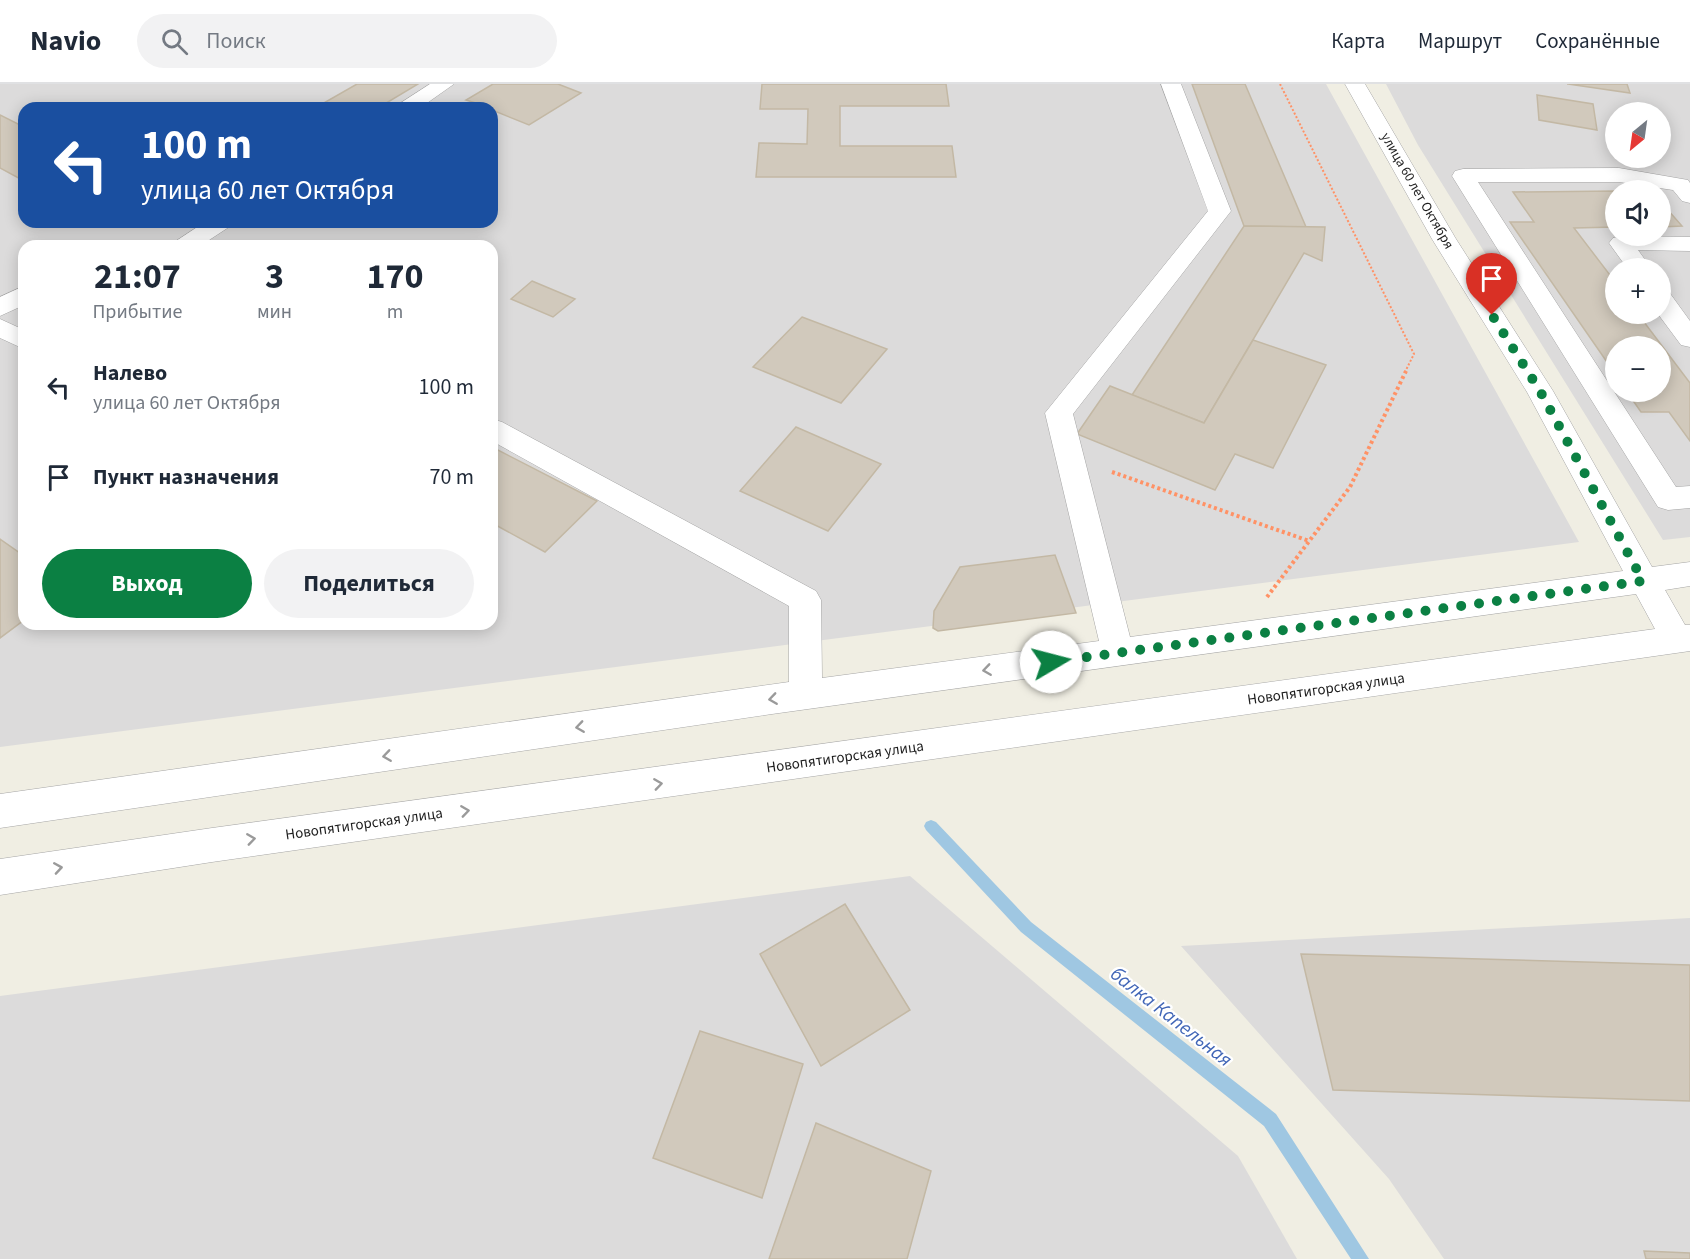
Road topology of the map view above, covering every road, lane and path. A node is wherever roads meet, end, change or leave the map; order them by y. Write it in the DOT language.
graph roads {
  1 [pos="444,84"];
  2 [pos="1170,84"];
  3 [pos="1280,84"];
  4 [pos="1355,84"];
  5 [pos="416,102"];
  6 [pos="1690,196"];
  7 [pos="212,228"];
  8 [pos="193,240"];
  9 [pos="1690,244"];
  10 [pos="1632,258"];
  11 [pos="18,298"];
  12 [pos="0,308"];
  13 [pos="1671,313"];
  14 [pos="0,327"];
  15 [pos="18,337"];
  16 [pos="1690,339"];
  17 [pos="498,432"];
  18 [pos="1070,457"];
  19 [pos="1690,497"];
  20 [pos="1309,541"];
  21 [pos="1690,574"];
  22 [pos="1643,581"];
  23 [pos="1236,637"];
  24 [pos="1683,639"];
  25 [pos="1118,653"];
  26 [pos="806,694"];
  27 [pos="0,811"];
  28 [pos="0,877"];
  1 -- 5 [label="street"];
  2 -- 18 [label="street"];
  3 -- 20 [label="path"];
  4 -- 22 [label="street, улица 60 лет Октября"];
  6 -- 19 [label="street"];
  7 -- 8 [label="street"];
  9 -- 10 [label="street"];
  11 -- 12 [label="street"];
  13 -- 16 [label="street"];
  14 -- 15 [label="street"];
  17 -- 26 [label="street"];
  18 -- 20 [label="path"];
  18 -- 25 [label="street"];
  20 -- 23 [label="path"];
  21 -- 22 [label="street"];
  22 -- 23 [label="street"];
  22 -- 24 [label="street, улица 60 лет Октября"];
  23 -- 25 [label="street"];
  28 -- 24 [label="street, Новопятигорская улица, one-way"];
  25 -- 26 [label="street, one-way"];
  26 -- 27 [label="street, one-way"];
}
